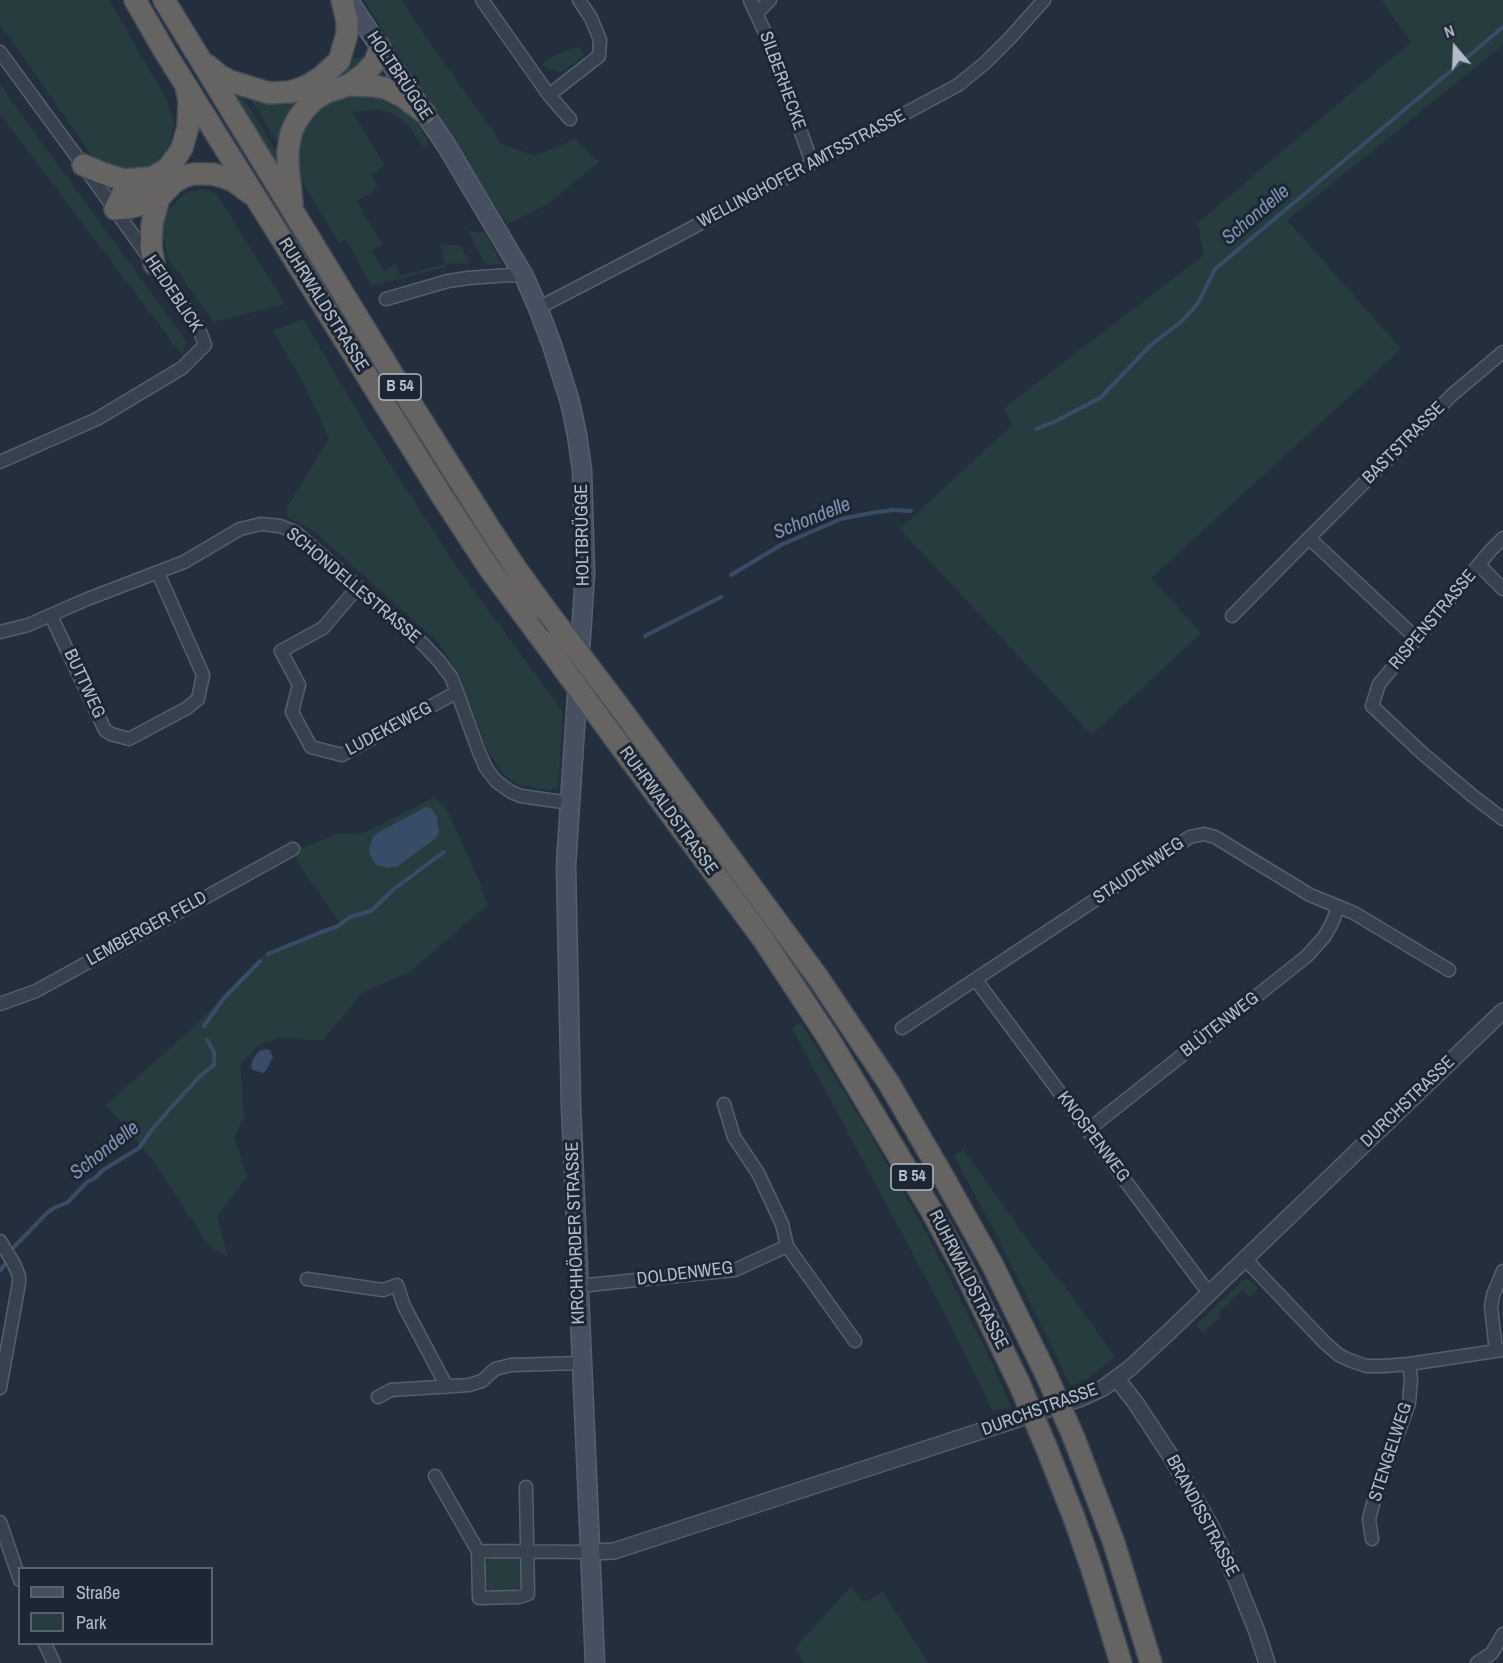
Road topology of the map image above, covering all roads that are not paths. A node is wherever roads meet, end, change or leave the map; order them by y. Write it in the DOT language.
graph roads {
  1 [pos="135,0"];
  2 [pos="164,0"];
  3 [pos="342,0"];
  4 [pos="348,0"];
  5 [pos="482,0"];
  6 [pos="579,0"];
  7 [pos="750,0"];
  8 [pos="770,0"];
  9 [pos="1044,0"];
  10 [pos="757,13"];
  11 [pos="380,47"];
  12 [pos="0,52"];
  13 [pos="195,52"];
  14 [pos="339,61"];
  15 [pos="182,79"];
  16 [pos="349,85"];
  17 [pos="549,95"];
  18 [pos="425,113"];
  19 [pos="570,119"];
  20 [pos="812,163"];
  21 [pos="83,165"];
  22 [pos="151,178"];
  23 [pos="159,198"];
  24 [pos="257,199"];
  25 [pos="115,209"];
  26 [pos="293,212"];
  27 [pos="154,264"];
  28 [pos="524,276"];
  29 [pos="386,300"];
  30 [pos="538,308"];
  31 [pos="1503,352"];
  32 [pos="0,462"];
  33 [pos="1309,538"];
  34 [pos="1503,538"];
  35 [pos="1479,565"];
  36 [pos="158,573"];
  37 [pos="358,587"];
  38 [pos="1503,589"];
  39 [pos="51,616"];
  40 [pos="1232,616"];
  41 [pos="0,632"];
  42 [pos="1416,638"];
  43 [pos="457,692"];
  44 [pos="570,803"];
  45 [pos="1503,819"];
  46 [pos="293,849"];
  47 [pos="1338,907"];
  48 [pos="1449,970"];
  49 [pos="976,980"];
  50 [pos="0,1004"];
  51 [pos="1503,1011"];
  52 [pos="902,1028"];
  53 [pos="724,1104"];
  54 [pos="1088,1130"];
  55 [pos="0,1241"];
  56 [pos="787,1246"];
  57 [pos="1245,1259"];
  58 [pos="1503,1271"];
  59 [pos="307,1279"];
  60 [pos="578,1286"];
  61 [pos="1210,1293"];
  62 [pos="855,1341"];
  63 [pos="1499,1351"];
  64 [pos="582,1363"];
  65 [pos="1409,1364"];
  66 [pos="1117,1379"];
  67 [pos="447,1387"];
  68 [pos="0,1388"];
  69 [pos="378,1397"];
  70 [pos="435,1476"];
  71 [pos="526,1487"];
  72 [pos="0,1522"];
  73 [pos="1372,1539"];
  74 [pos="478,1551"];
  75 [pos="527,1551"];
  76 [pos="589,1552"];
  77 [pos="18,1574"];
  78 [pos="1503,1634"];
  79 [pos="45,1645"];
  80 [pos="54,1663"];
  81 [pos="595,1663"];
  82 [pos="1121,1663"];
  83 [pos="1150,1663"];
  84 [pos="1268,1663"];
  85 [pos="1477,1663"];
  1 -- 15 [label="highway, RUHRWALDSTRASSE / B 54"];
  2 -- 13 [label="highway, RUHRWALDSTRASSE / B 54"];
  3 -- 14 [label="highway"];
  4 -- 11 [label="main road, HOLTBRÜGGE"];
  5 -- 17 [label="street"];
  6 -- 17 [label="street"];
  7 -- 10 [label="street, SILBERHECKE"];
  8 -- 10 [label="street"];
  9 -- 20 [label="street, WELLINGHOFER AMTSSTRASSE"];
  10 -- 20 [label="street, SILBERHECKE"];
  11 -- 14 [label="highway"];
  11 -- 16 [label="highway"];
  11 -- 18 [label="main road, HOLTBRÜGGE"];
  12 -- 21 [label="street, HEIDEBLICK"];
  13 -- 14 [label="highway"];
  13 -- 26 [label="highway, RUHRWALDSTRASSE / B 54"];
  15 -- 22 [label="highway"];
  15 -- 24 [label="highway, RUHRWALDSTRASSE / B 54"];
  16 -- 18 [label="highway"];
  16 -- 26 [label="highway"];
  17 -- 19 [label="street"];
  18 -- 28 [label="main road, HOLTBRÜGGE"];
  20 -- 30 [label="street, WELLINGHOFER AMTSSTRASSE"];
  21 -- 22 [label="highway"];
  21 -- 25 [label="street, HEIDEBLICK"];
  22 -- 25 [label="highway"];
  23 -- 24 [label="highway"];
  23 -- 25 [label="highway"];
  23 -- 27 [label="highway"];
  24 -- 82 [label="highway, RUHRWALDSTRASSE / B 54, bridge"];
  25 -- 27 [label="street, HEIDEBLICK"];
  26 -- 83 [label="highway, RUHRWALDSTRASSE / B 54, bridge"];
  27 -- 32 [label="street, HEIDEBLICK"];
  28 -- 29 [label="street"];
  28 -- 30 [label="main road, HOLTBRÜGGE"];
  30 -- 44 [label="main road, HOLTBRÜGGE"];
  31 -- 33 [label="street, BASTSTRASSE"];
  33 -- 40 [label="street, BASTSTRASSE"];
  33 -- 42 [label="street"];
  34 -- 35 [label="street, RISPENSTRASSE"];
  35 -- 38 [label="street"];
  35 -- 42 [label="street, RISPENSTRASSE"];
  36 -- 37 [label="street, SCHONDELLESTRASSE"];
  36 -- 39 [label="street, SCHONDELLESTRASSE"];
  36 -- 39 [label="street, BUTTWEG"];
  37 -- 43 [label="street, SCHONDELLESTRASSE"];
  37 -- 43 [label="street, LUDEKEWEG"];
  39 -- 41 [label="street, SCHONDELLESTRASSE"];
  42 -- 45 [label="street, RISPENSTRASSE"];
  43 -- 44 [label="street, SCHONDELLESTRASSE"];
  44 -- 60 [label="main road, KIRCHHÖRDER STRASSE"];
  46 -- 50 [label="street, LEMBERGER FELD"];
  47 -- 48 [label="street, STAUDENWEG"];
  47 -- 49 [label="street, STAUDENWEG"];
  47 -- 54 [label="street, BLÜTENWEG"];
  49 -- 52 [label="street, STAUDENWEG"];
  49 -- 54 [label="street, KNOSPENWEG"];
  51 -- 57 [label="street, DURCHSTRASSE"];
  53 -- 56 [label="street"];
  54 -- 61 [label="street, KNOSPENWEG"];
  55 -- 68 [label="street"];
  56 -- 60 [label="street, DOLDENWEG"];
  56 -- 62 [label="street"];
  57 -- 61 [label="street, DURCHSTRASSE"];
  57 -- 65 [label="street"];
  58 -- 63 [label="street"];
  59 -- 67 [label="street"];
  60 -- 64 [label="main road, KIRCHHÖRDER STRASSE"];
  61 -- 66 [label="street, DURCHSTRASSE"];
  63 -- 65 [label="street"];
  64 -- 67 [label="street"];
  64 -- 76 [label="main road, KIRCHHÖRDER STRASSE"];
  65 -- 73 [label="street, STENGELWEG"];
  66 -- 76 [label="street, DURCHSTRASSE"];
  66 -- 84 [label="street, BRANDISSTRASSE"];
  67 -- 69 [label="street"];
  70 -- 74 [label="street"];
  71 -- 75 [label="street"];
  72 -- 77 [label="street"];
  74 -- 75 [label="street"];
  74 -- 75 [label="street"];
  75 -- 76 [label="street"];
  76 -- 81 [label="main road, KIRCHHÖRDER STRASSE"];
  78 -- 85 [label="street"];
  79 -- 80 [label="street"];
}
